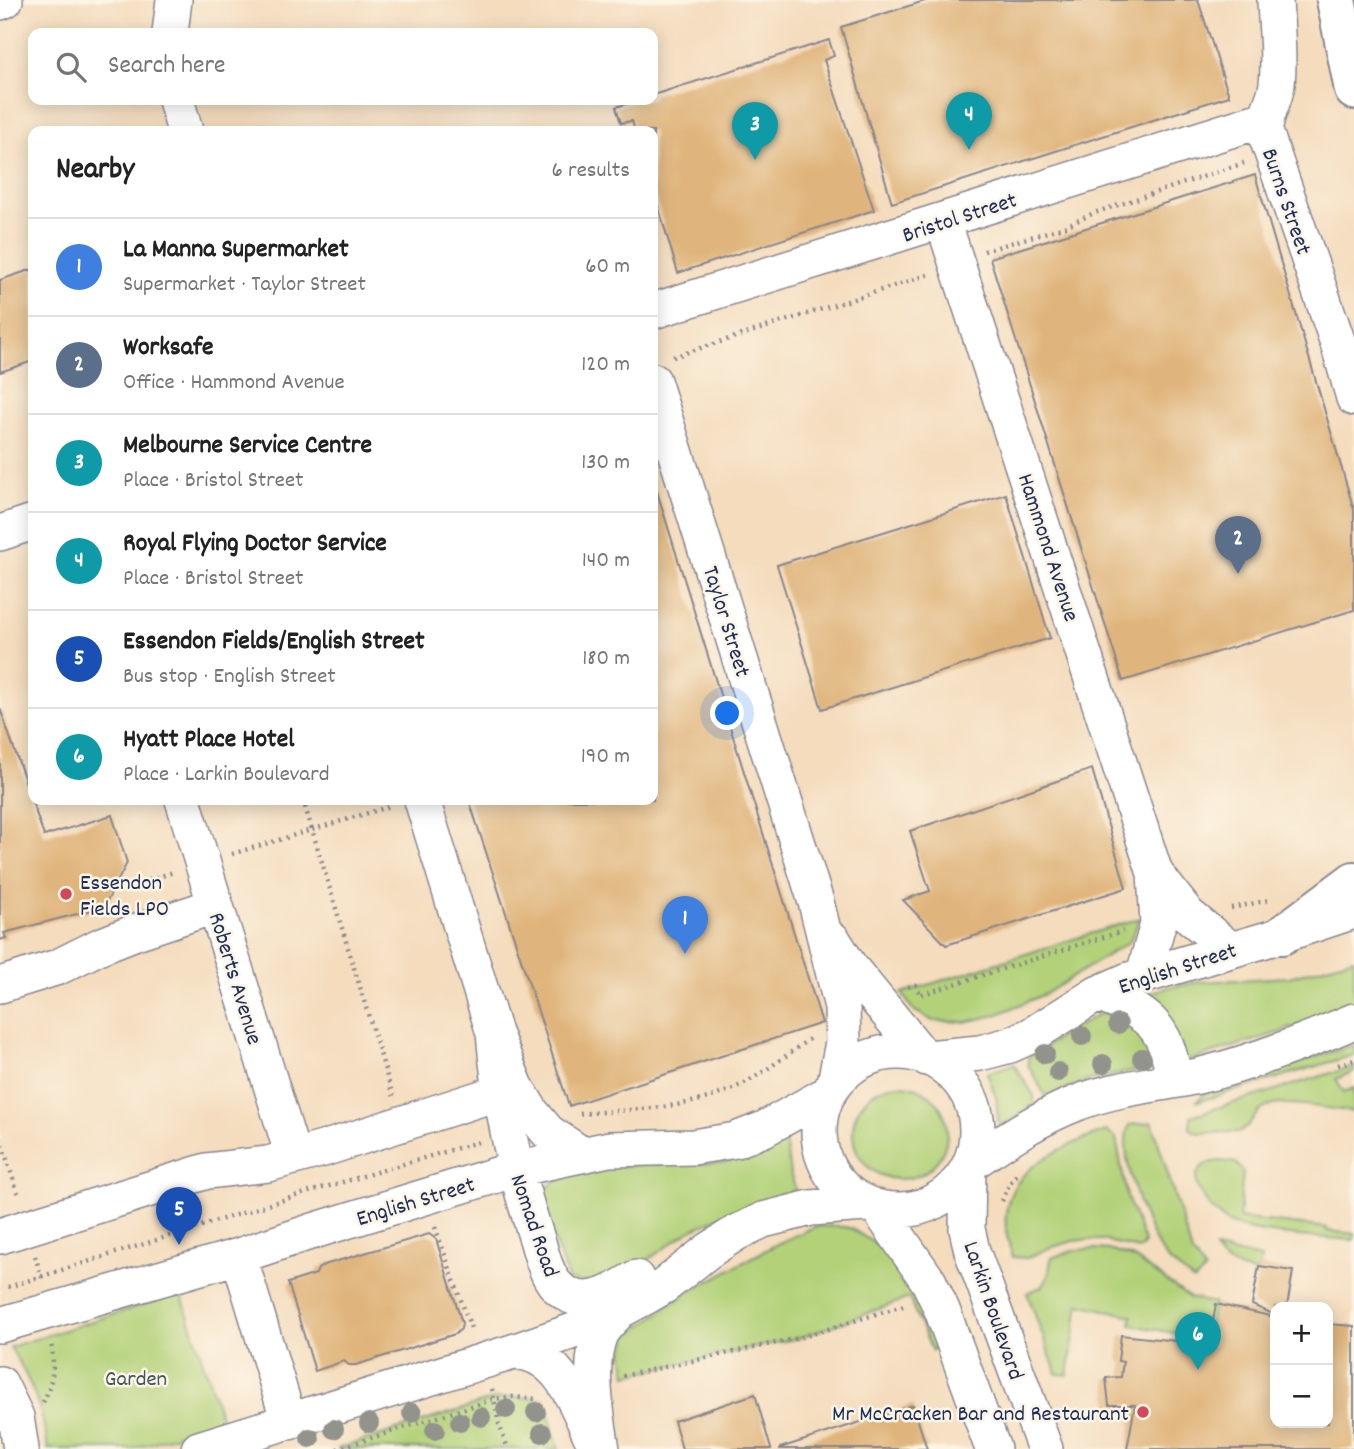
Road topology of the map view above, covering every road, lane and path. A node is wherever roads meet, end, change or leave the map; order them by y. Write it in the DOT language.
graph roads {
  1 [pos="174,0"];
  2 [pos="1275,0"];
  3 [pos="1336,0"];
  4 [pos="171,28"];
  5 [pos="1354,90"];
  6 [pos="177,105"];
  7 [pos="1265,119"];
  8 [pos="184,126"];
  9 [pos="943,221"];
  10 [pos="658,309"];
  11 [pos="658,396"];
  12 [pos="1354,398"];
  13 [pos="28,524"];
  14 [pos="0,533"];
  15 [pos="184,805"];
  16 [pos="304,805"];
  17 [pos="400,805"];
  18 [pos="412,805"];
  19 [pos="312,830"];
  20 [pos="1155,873"];
  21 [pos="1354,881"];
  22 [pos="816,902"];
  23 [pos="214,906"];
  24 [pos="1354,911"];
  25 [pos="1282,935"];
  26 [pos="1230,949"];
  27 [pos="1144,974"];
  28 [pos="0,985"];
  29 [pos="1097,994"];
  30 [pos="1354,1021"];
  31 [pos="925,1057"];
  32 [pos="1354,1060"];
  33 [pos="1330,1068"];
  34 [pos="1174,1080"];
  35 [pos="832,1088"];
  36 [pos="508,1089"];
  37 [pos="441,1111"];
  38 [pos="401,1124"];
  39 [pos="506,1128"];
  40 [pos="581,1154"];
  41 [pos="293,1156"];
  42 [pos="969,1166"];
  43 [pos="1024,1167"];
  44 [pos="516,1169"];
  45 [pos="425,1197"];
  46 [pos="1001,1205"];
  47 [pos="872,1206"];
  48 [pos="753,1225"];
  49 [pos="0,1236"];
  50 [pos="239,1256"];
  51 [pos="0,1289"];
  52 [pos="942,1310"];
  53 [pos="618,1313"];
  54 [pos="0,1325"];
  55 [pos="49,1333"];
  56 [pos="498,1357"];
  57 [pos="0,1384"];
  58 [pos="584,1391"];
  59 [pos="494,1399"];
  60 [pos="42,1406"];
  61 [pos="289,1422"];
  62 [pos="21,1449"];
  63 [pos="199,1449"];
  64 [pos="337,1449"];
  65 [pos="508,1449"];
  66 [pos="599,1449"];
  67 [pos="993,1449"];
  68 [pos="1045,1449"];
  1 -- 4 [label="street"];
  2 -- 7 [label="street, Burns Street"];
  3 -- 5 [label="highway"];
  6 -- 8 [label="street"];
  7 -- 9 [label="street, Bristol Street"];
  7 -- 12 [label="street, Burns Street"];
  9 -- 10 [label="street, Bristol Street"];
  9 -- 20 [label="street, Hammond Avenue"];
  11 -- 22 [label="street, Taylor Street"];
  13 -- 14 [label="street"];
  15 -- 23 [label="street, Roberts Avenue"];
  16 -- 19 [label="path"];
  17 -- 19 [label="path"];
  18 -- 36 [label="street, Nomad Road"];
  19 -- 38 [label="path"];
  20 -- 26 [label="street, Hammond Avenue"];
  20 -- 27 [label="street, Hammond Avenue"];
  21 -- 25 [label="highway"];
  22 -- 31 [label="street, Taylor Street"];
  22 -- 35 [label="street, Taylor Street"];
  23 -- 28 [label="street"];
  23 -- 41 [label="street, Roberts Avenue"];
  24 -- 25 [label="street, English Street"];
  25 -- 26 [label="street, English Street"];
  26 -- 27 [label="street, English Street"];
  27 -- 29 [label="street, English Street"];
  29 -- 31 [label="street, English Street"];
  29 -- 34 [label="street"];
  30 -- 34 [label="street"];
  31 -- 35 [label="street"];
  31 -- 42 [label="street"];
  32 -- 33 [label="path"];
  34 -- 42 [label="street"];
  35 -- 40 [label="street, English Street"];
  35 -- 47 [label="street"];
  36 -- 37 [label="street"];
  36 -- 39 [label="street, Nomad Road"];
  36 -- 40 [label="street, Nomad Road"];
  37 -- 38 [label="street"];
  37 -- 39 [label="street"];
  38 -- 41 [label="street"];
  38 -- 51 [label="path"];
  39 -- 44 [label="street, Nomad Road"];
  40 -- 44 [label="street, English Street"];
  41 -- 49 [label="street"];
  42 -- 47 [label="street"];
  42 -- 68 [label="street, Larkin Boulevard"];
  43 -- 46 [label="path"];
  44 -- 45 [label="street, English Street"];
  44 -- 48 [label="street, Nomad Road"];
  45 -- 50 [label="street, English Street"];
  45 -- 56 [label="path"];
  47 -- 48 [label="street"];
  47 -- 52 [label="street"];
  48 -- 53 [label="street"];
  50 -- 54 [label="street, English Street"];
  50 -- 61 [label="street"];
  52 -- 58 [label="path"];
  52 -- 67 [label="street"];
  53 -- 56 [label="street"];
  53 -- 58 [label="street"];
  55 -- 60 [label="path"];
  56 -- 58 [label="street"];
  56 -- 59 [label="path"];
  56 -- 61 [label="street"];
  57 -- 62 [label="street"];
  58 -- 59 [label="path"];
  58 -- 66 [label="street"];
  59 -- 64 [label="path"];
  59 -- 65 [label="path"];
  61 -- 63 [label="street"];
}
